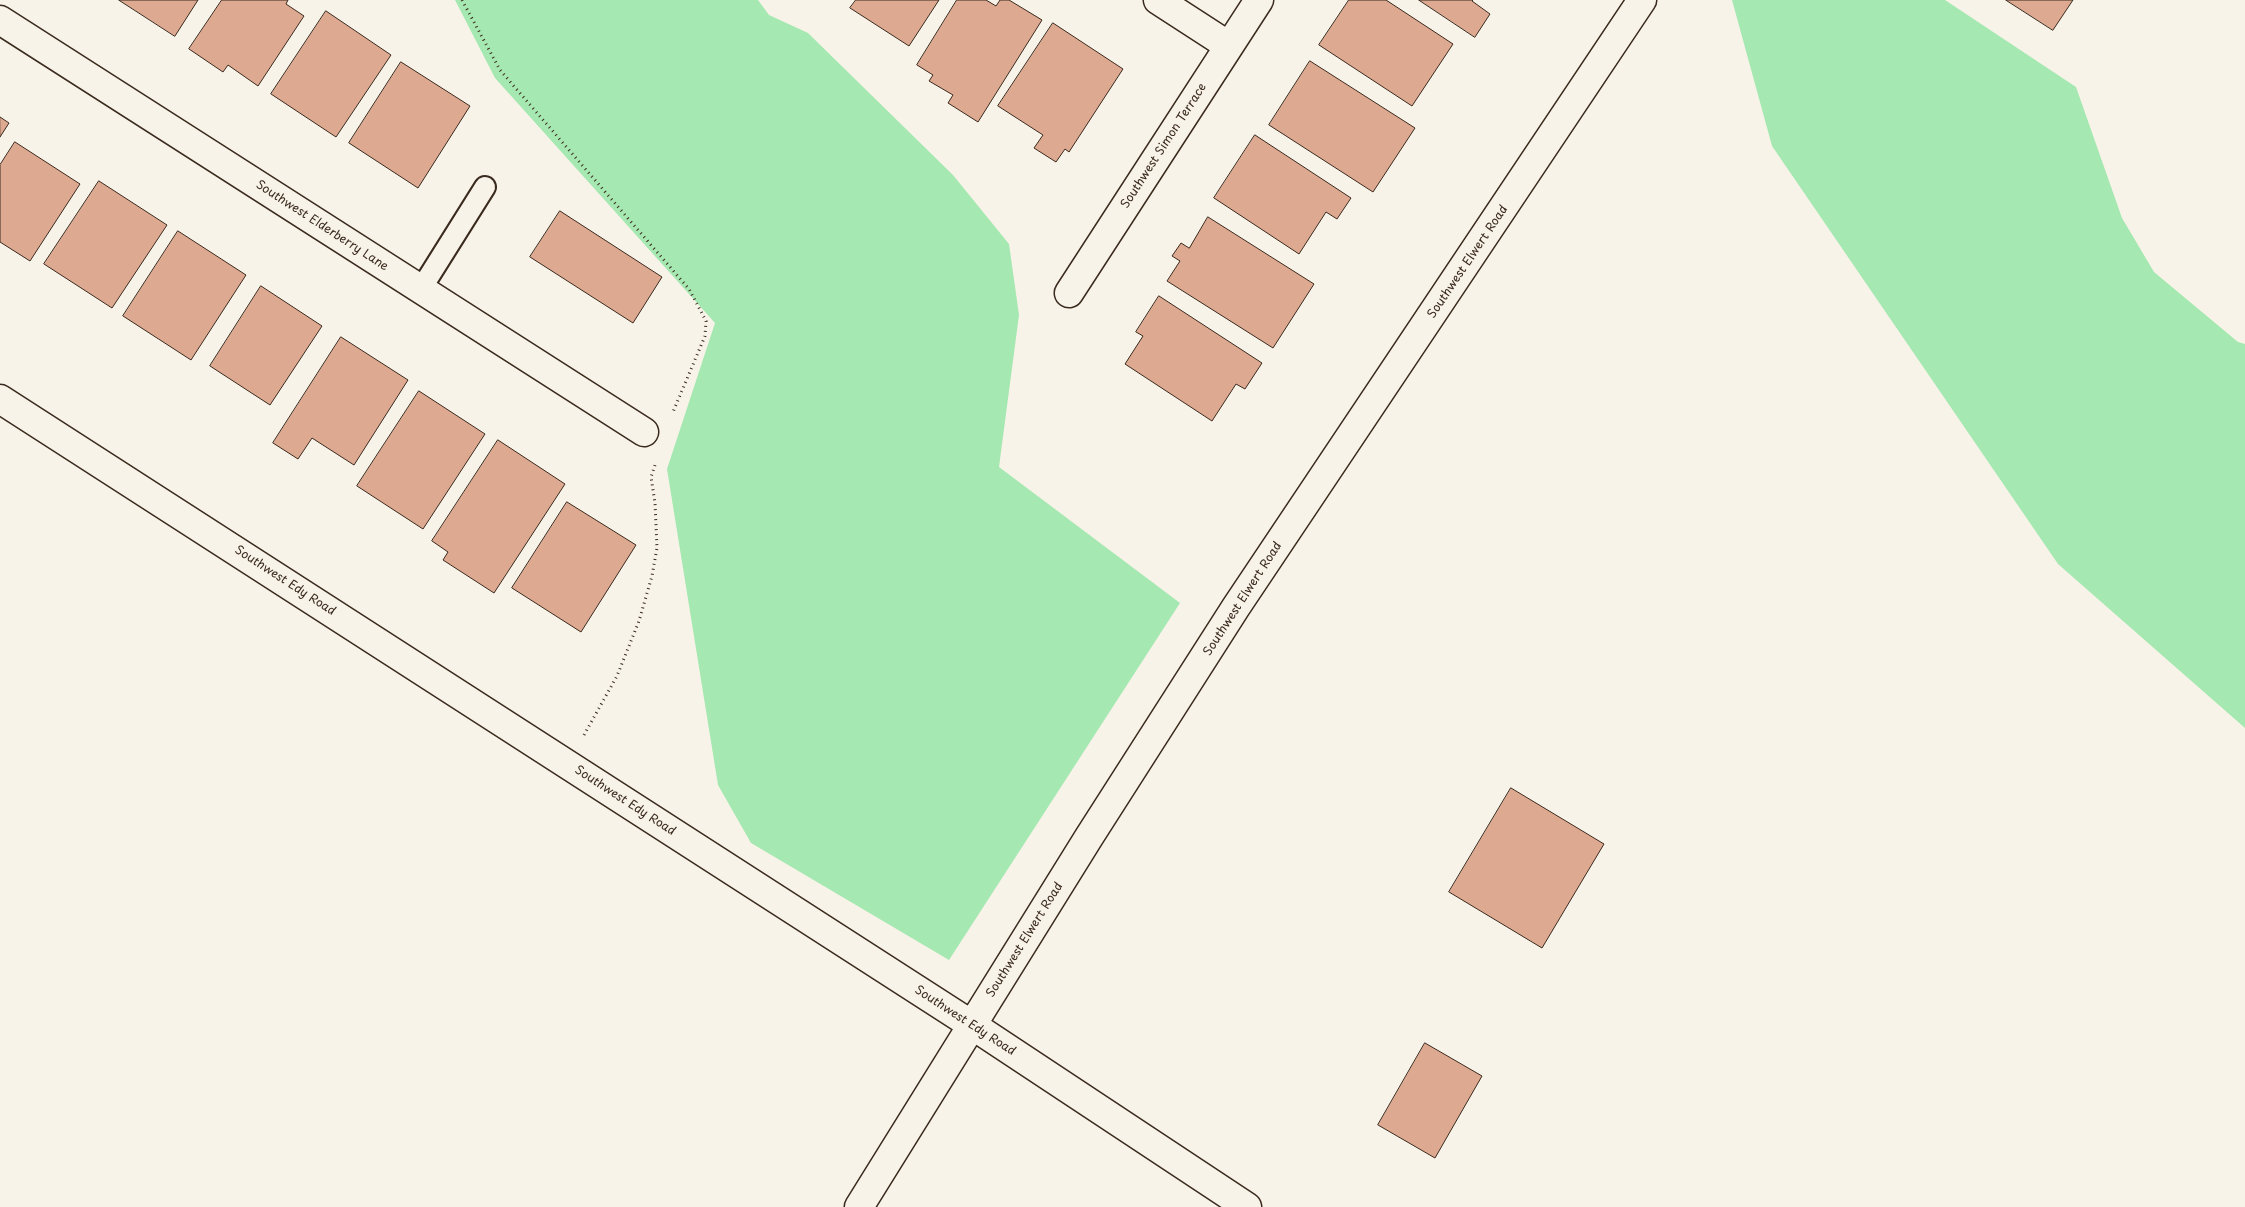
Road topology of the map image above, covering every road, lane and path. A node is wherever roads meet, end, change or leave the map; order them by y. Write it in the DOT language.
graph roads {
  1 [pos="462,0"];
  2 [pos="1158,0"];
  3 [pos="1259,0"];
  4 [pos="1642,0"];
  5 [pos="0,20"];
  6 [pos="1229,46"];
  7 [pos="485,188"];
  8 [pos="421,289"];
  9 [pos="1069,293"];
  10 [pos="0,399"];
  11 [pos="671,416"];
  12 [pos="644,432"];
  13 [pos="656,460"];
  14 [pos="568,764"];
  15 [pos="972,1025"];
  16 [pos="859,1207"];
  17 [pos="1247,1207"];
  1 -- 11 [label="path"];
  2 -- 6 [label="main road"];
  3 -- 6 [label="main road, Southwest Simon Terrace"];
  4 -- 15 [label="main road, Southwest Elwert Road"];
  5 -- 8 [label="main road, Southwest Elderberry Lane"];
  6 -- 9 [label="main road, Southwest Simon Terrace"];
  7 -- 8 [label="lane"];
  8 -- 12 [label="main road, Southwest Elderberry Lane"];
  10 -- 14 [label="main road, Southwest Edy Road"];
  13 -- 14 [label="path"];
  14 -- 15 [label="main road, Southwest Edy Road"];
  15 -- 16 [label="main road, Southwest Elwert Road"];
  15 -- 17 [label="main road, Southwest Edy Road"];
}
